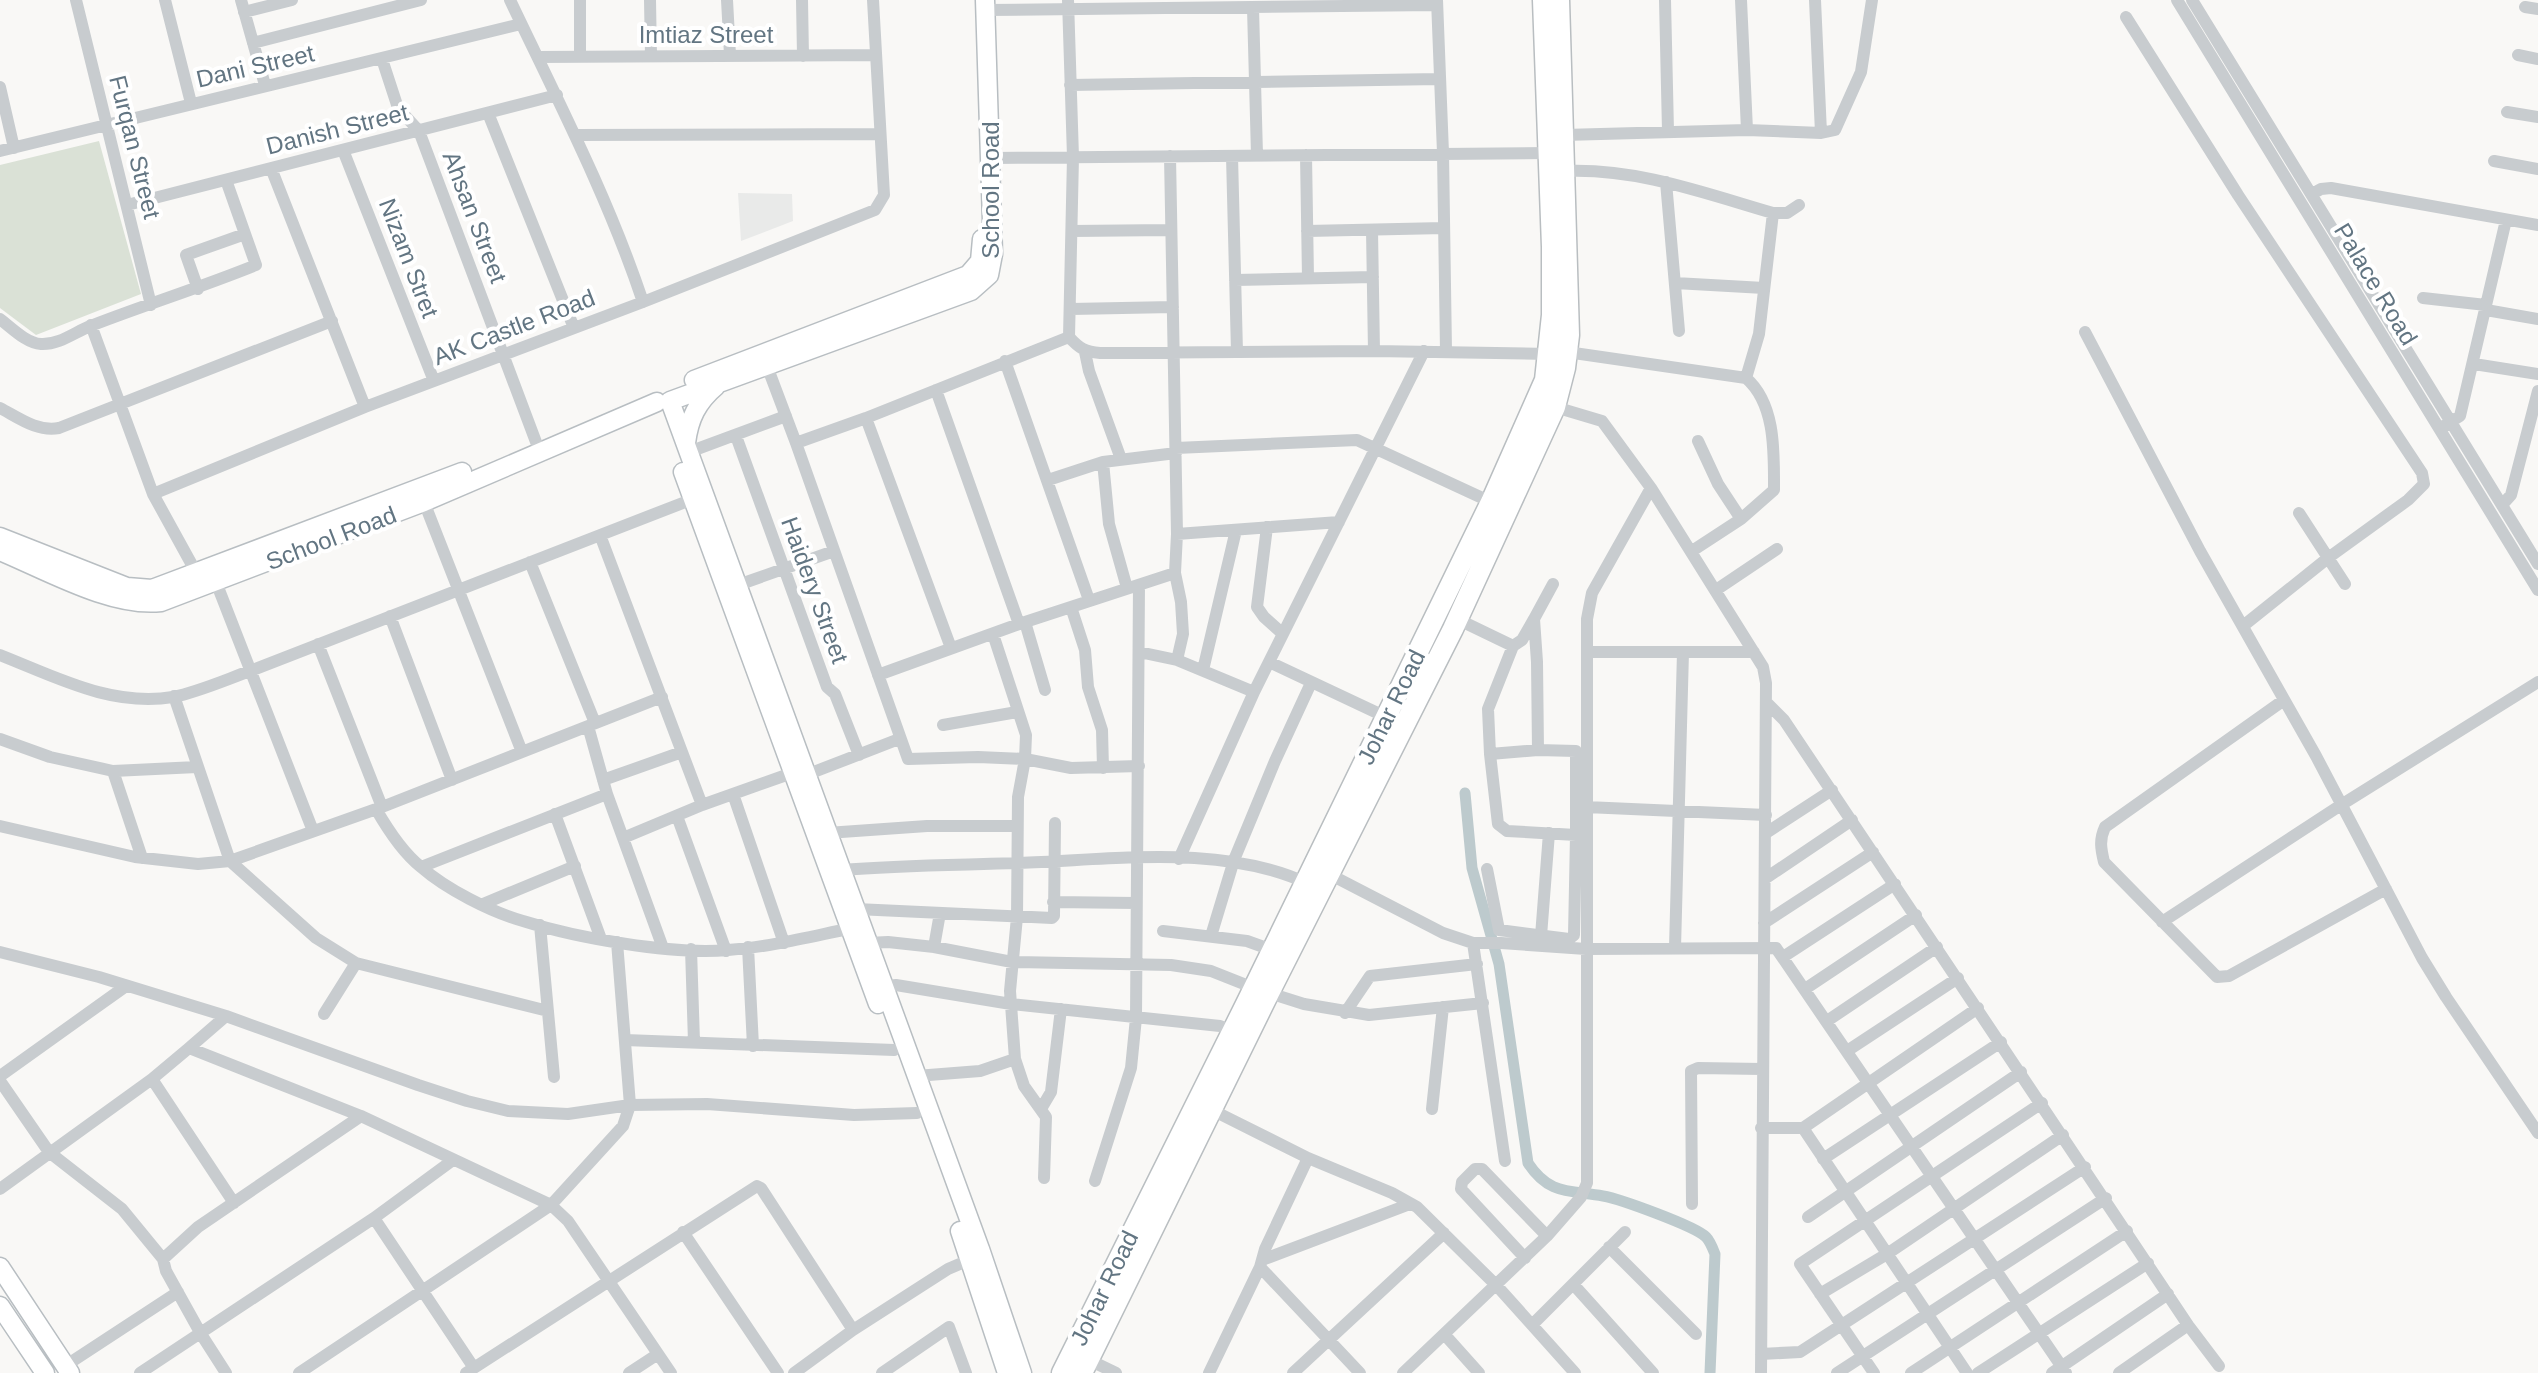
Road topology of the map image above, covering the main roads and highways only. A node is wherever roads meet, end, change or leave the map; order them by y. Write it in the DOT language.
graph roads {
  1 [pos="1543,0"];
  2 [pos="1559,0"];
  3 [pos="1558,353"];
  4 [pos="1319,882"];
  5 [pos="1262,990"];
  6 [pos="1086,1366"];
  7 [pos="1062,1373"];
  1 -- 3 [label="main road, Johar Road"];
  2 -- 3 [label="main road, Johar Road"];
  3 -- 4 [label="main road, Johar Road"];
  3 -- 4 [label="main road, Johar Road"];
  4 -- 5 [label="main road, Johar Road"];
  4 -- 5 [label="main road, Johar Road"];
  5 -- 6 [label="main road, Johar Road"];
  5 -- 7 [label="main road, Johar Road"];
}
